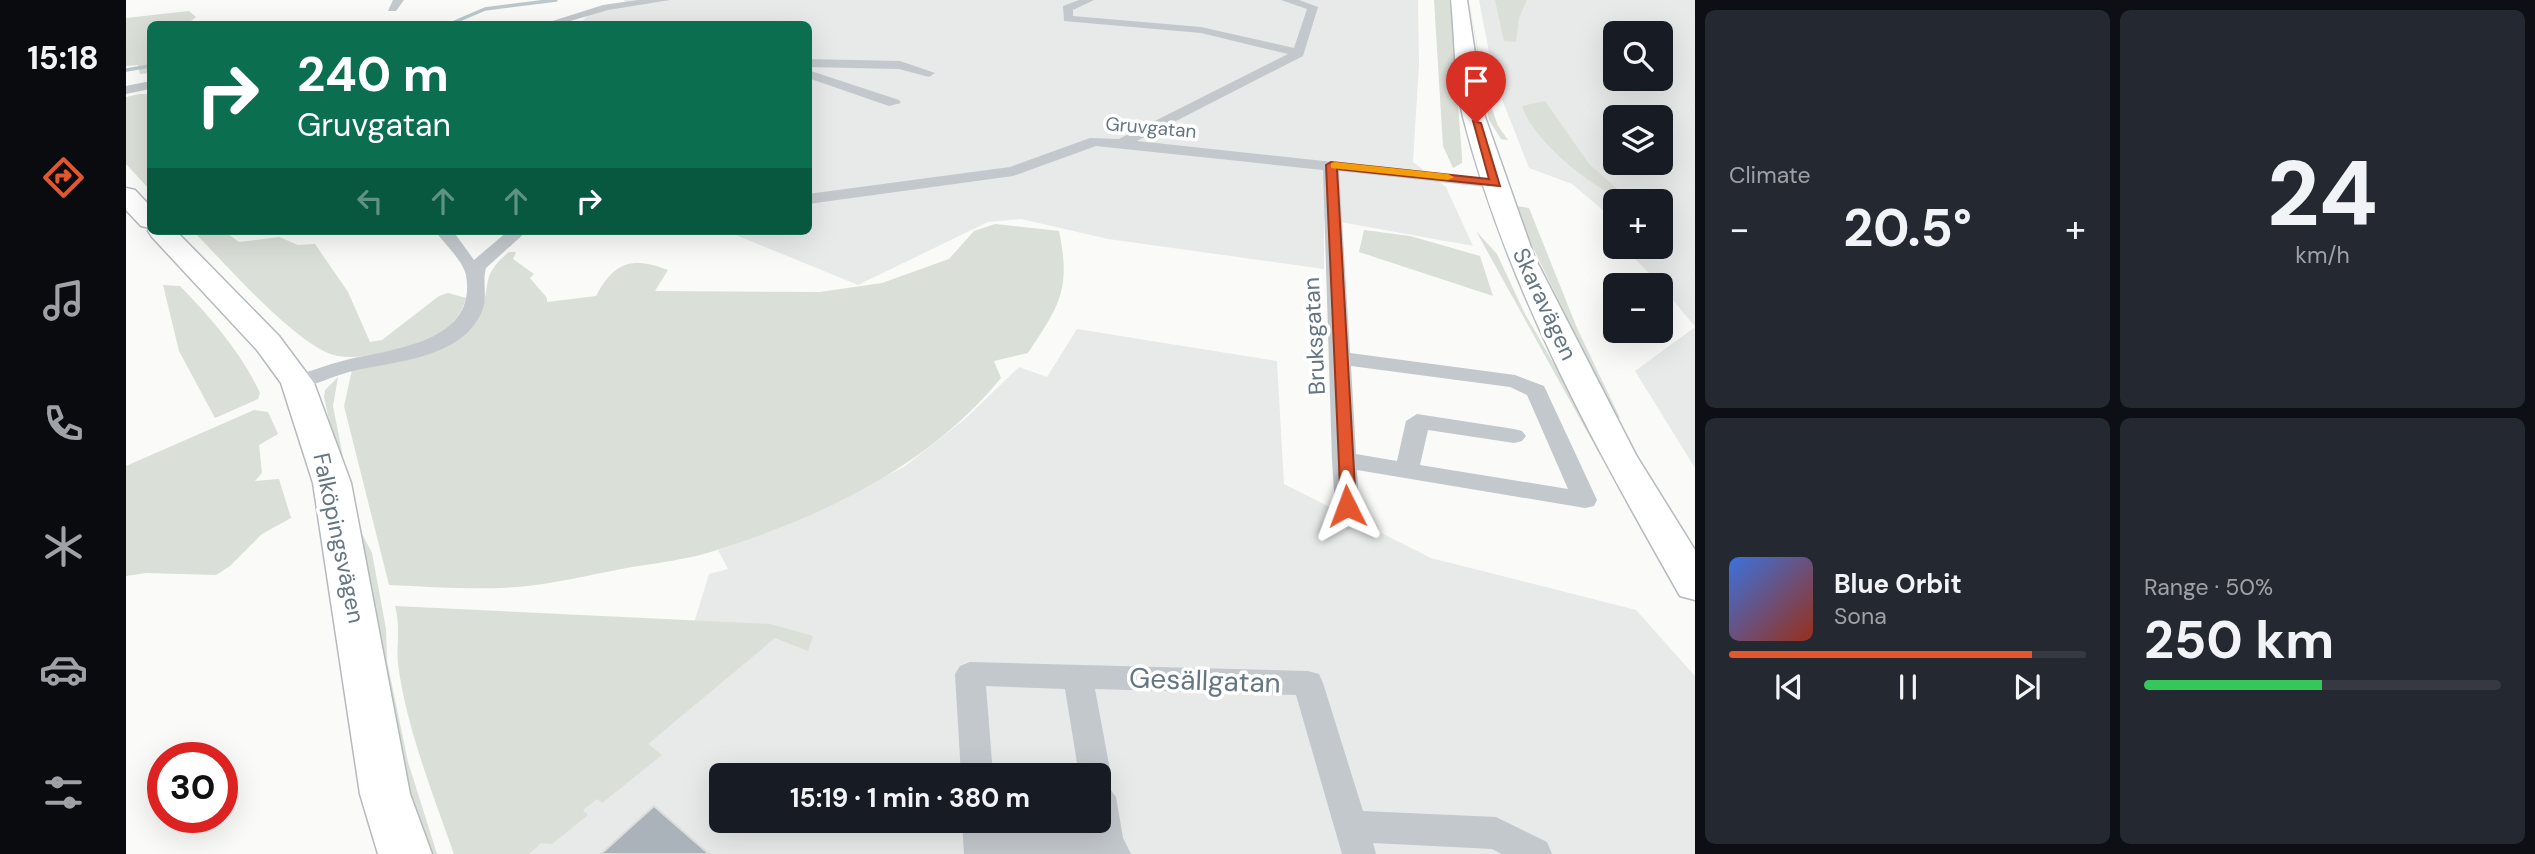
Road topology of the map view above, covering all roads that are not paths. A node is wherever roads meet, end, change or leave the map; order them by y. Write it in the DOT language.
graph roads {
  1 [pos="665,0"];
  2 [pos="1089,0"];
  3 [pos="1286,0"];
  4 [pos="1459,0"];
  5 [pos="637,1"];
  6 [pos="565,21"];
  7 [pos="1299,53"];
  8 [pos="865,62"];
  9 [pos="812,63"];
  10 [pos="929,73"];
  11 [pos="812,78"];
  12 [pos="147,86"];
  13 [pos="126,90"];
  14 [pos="894,103"];
  15 [pos="1124,142"];
  16 [pos="1331,165"];
  17 [pos="1496,183"];
  18 [pos="126,195"];
  19 [pos="812,198"];
  20 [pos="147,217"];
  21 [pos="165,235"];
  22 [pos="447,235"];
  23 [pos="514,235"];
  24 [pos="474,272"];
  25 [pos="1340,358"];
  26 [pos="297,383"];
  27 [pos="1514,436"];
  28 [pos="1344,460"];
  29 [pos="1406,470"];
  30 [pos="1347,506"];
  31 [pos="1695,585"];
  32 [pos="1079,676"];
  33 [pos="976,763"];
  34 [pos="1093,763"];
  35 [pos="1355,840"];
  36 [pos="980,842"];
  37 [pos="1111,849"];
  38 [pos="405,854"];
  39 [pos="1535,854"];
  1 -- 5 [label="street"];
  2 -- 7 [label="street"];
  3 -- 7 [label="street"];
  4 -- 17 [label="main road, Skaravägen"];
  5 -- 6 [label="street"];
  7 -- 15 [label="street"];
  8 -- 9 [label="street"];
  8 -- 10 [label="street"];
  8 -- 11 [label="street"];
  11 -- 14 [label="street"];
  12 -- 13 [label="street"];
  15 -- 16 [label="street, Gruvgatan"];
  15 -- 19 [label="street, Gruvgatan"];
  16 -- 17 [label="street, Gruvgatan"];
  16 -- 25 [label="street, Bruksgatan"];
  17 -- 31 [label="main road, Skaravägen"];
  18 -- 20 [label="main road"];
  21 -- 26 [label="main road, Falköpingsvägen"];
  22 -- 24 [label="street"];
  23 -- 24 [label="street"];
  24 -- 26 [label="street"];
  25 -- 28 [label="street, Bruksgatan"];
  25 -- 29 [label="street"];
  26 -- 38 [label="main road, Falköpingsvägen"];
  27 -- 29 [label="street"];
  28 -- 29 [label="street"];
  28 -- 30 [label="street, Bruksgatan"];
  32 -- 33 [label="street"];
  32 -- 34 [label="street"];
  32 -- 35 [label="street, Gesällgatan"];
  35 -- 39 [label="street, Gesällgatan"];
  36 -- 37 [label="street"];
}
